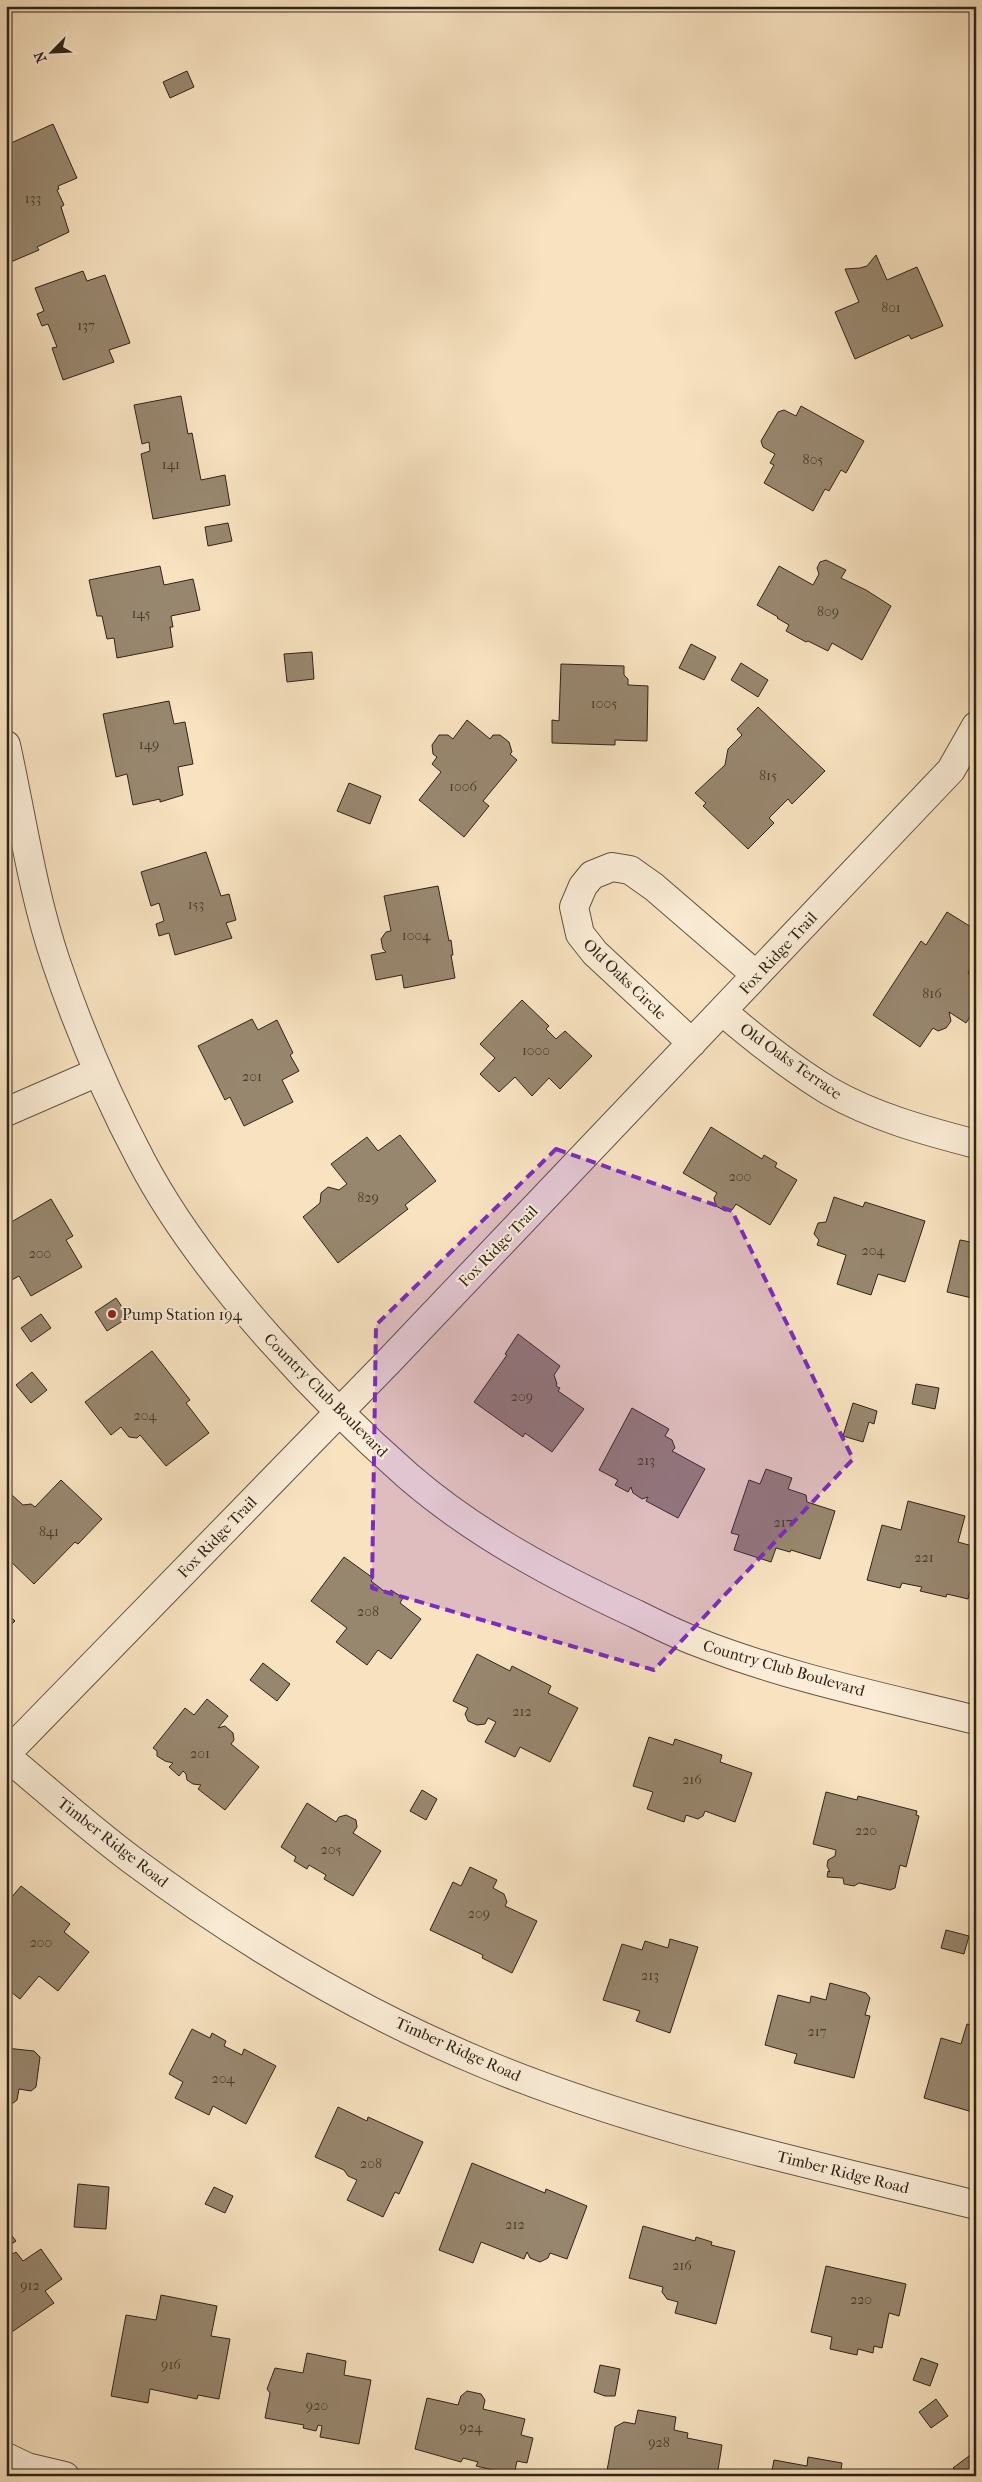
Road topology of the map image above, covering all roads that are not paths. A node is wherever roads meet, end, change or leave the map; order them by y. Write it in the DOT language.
graph roads {
  1 [pos="976,726"];
  2 [pos="6,745"];
  3 [pos="756,975"];
  4 [pos="722,1011"];
  5 [pos="692,1043"];
  6 [pos="98,1072"];
  7 [pos="6,1112"];
  8 [pos="976,1144"];
  9 [pos="339,1410"];
  10 [pos="976,1720"];
  11 [pos="6,1755"];
  12 [pos="976,2205"];
  13 [pos="6,2457"];
  14 [pos="65,2476"];
  1 -- 3 [label="street, Fox Ridge Trail"];
  2 -- 6 [label="street, Country Club Boulevard"];
  3 -- 4 [label="street, Fox Ridge Trail"];
  3 -- 5 [label="street, Old Oaks Circle"];
  4 -- 5 [label="street, Fox Ridge Trail"];
  4 -- 8 [label="street, Old Oaks Terrace"];
  5 -- 9 [label="street, Fox Ridge Trail"];
  6 -- 7 [label="street"];
  6 -- 9 [label="street, Country Club Boulevard"];
  9 -- 10 [label="street, Country Club Boulevard"];
  9 -- 11 [label="street, Fox Ridge Trail"];
  11 -- 12 [label="street, Timber Ridge Road"];
  13 -- 14 [label="street"];
}
